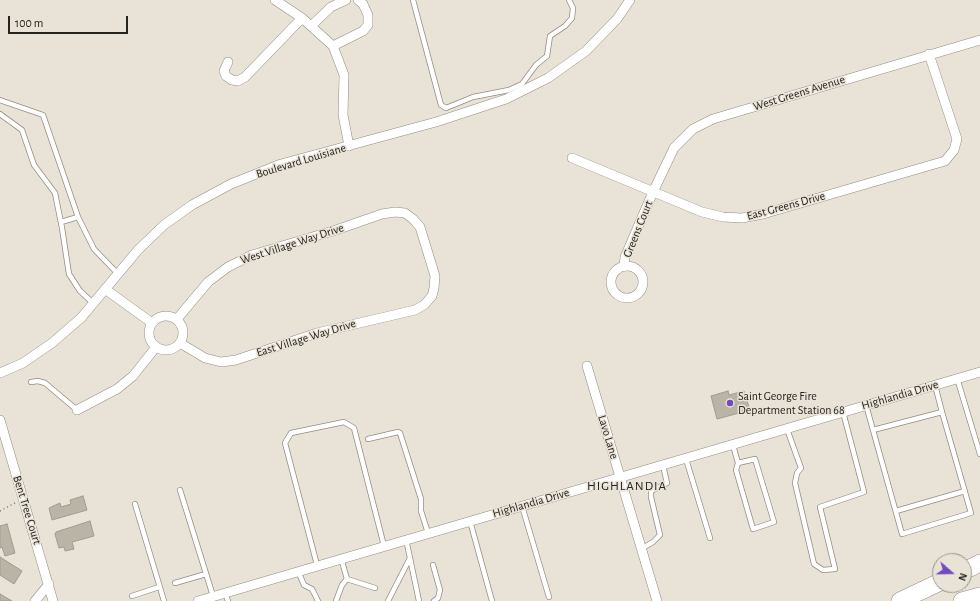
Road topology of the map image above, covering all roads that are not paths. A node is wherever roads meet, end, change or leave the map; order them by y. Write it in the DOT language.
graph roads {
  1 [pos="275,0"];
  2 [pos="346,0"];
  3 [pos="358,0"];
  4 [pos="413,0"];
  5 [pos="569,0"];
  6 [pos="630,0"];
  7 [pos="302,18"];
  8 [pos="311,26"];
  9 [pos="980,40"];
  10 [pos="333,46"];
  11 [pos="929,54"];
  12 [pos="228,62"];
  13 [pos="0,100"];
  14 [pos="0,114"];
  15 [pos="349,146"];
  16 [pos="572,158"];
  17 [pos="652,192"];
  18 [pos="78,217"];
  19 [pos="61,222"];
  20 [pos="624,267"];
  21 [pos="118,274"];
  22 [pos="105,289"];
  23 [pos="432,296"];
  24 [pos="93,303"];
  25 [pos="177,319"];
  26 [pos="152,323"];
  27 [pos="180,343"];
  28 [pos="156,347"];
  29 [pos="587,366"];
  30 [pos="980,372"];
  31 [pos="0,373"];
  32 [pos="957,378"];
  33 [pos="31,382"];
  34 [pos="935,385"];
  35 [pos="866,405"];
  36 [pos="77,410"];
  37 [pos="843,412"];
  38 [pos="942,412"];
  39 [pos="0,420"];
  40 [pos="787,429"];
  41 [pos="873,430"];
  42 [pos="368,439"];
  43 [pos="733,445"];
  44 [pos="980,454"];
  45 [pos="686,459"];
  46 [pos="738,463"];
  47 [pos="663,465"];
  48 [pos="621,478"];
  49 [pos="180,490"];
  50 [pos="965,490"];
  51 [pos="135,504"];
  52 [pos="522,506"];
  53 [pos="896,511"];
  54 [pos="470,521"];
  55 [pos="428,533"];
  56 [pos="710,538"];
  57 [pos="406,539"];
  58 [pos="384,546"];
  59 [pos="641,549"];
  60 [pos="341,558"];
  61 [pos="410,558"];
  62 [pos="317,565"];
  63 [pos="433,565"];
  64 [pos="298,571"];
  65 [pos="206,574"];
  66 [pos="347,579"];
  67 [pos="175,583"];
  68 [pos="49,584"];
  69 [pos="932,586"];
  70 [pos="159,587"];
  71 [pos="375,588"];
  72 [pos="132,596"];
  73 [pos="213,596"];
  74 [pos="980,596"];
  75 [pos="227,597"];
  76 [pos="549,597"];
  77 [pos="34,601"];
  78 [pos="53,601"];
  79 [pos="164,601"];
  80 [pos="198,601"];
  81 [pos="318,601"];
  82 [pos="336,601"];
  83 [pos="388,601"];
  84 [pos="419,601"];
  85 [pos="434,601"];
  86 [pos="492,601"];
  87 [pos="657,601"];
  88 [pos="900,601"];
  89 [pos="962,601"];
  1 -- 7 [label="street"];
  2 -- 8 [label="street"];
  3 -- 10 [label="street"];
  4 -- 5 [label="lane"];
  6 -- 15 [label="street, Boulevard Louisiane"];
  7 -- 8 [label="street"];
  7 -- 12 [label="street"];
  8 -- 10 [label="street"];
  9 -- 11 [label="street, West Greens Avenue"];
  10 -- 15 [label="street"];
  11 -- 17 [label="street, West Greens Avenue"];
  11 -- 17 [label="street, East Greens Drive"];
  13 -- 18 [label="lane"];
  14 -- 19 [label="lane"];
  15 -- 21 [label="street, Boulevard Louisiane"];
  16 -- 17 [label="street, East Greens Drive"];
  17 -- 20 [label="street, Greens Court"];
  18 -- 19 [label="lane"];
  18 -- 21 [label="lane"];
  19 -- 24 [label="lane"];
  21 -- 22 [label="street, Boulevard Louisiane"];
  22 -- 24 [label="street, Boulevard Louisiane"];
  22 -- 26 [label="street"];
  23 -- 25 [label="street, West Village Way Drive"];
  23 -- 27 [label="street, East Village Way Drive"];
  24 -- 31 [label="street, Boulevard Louisiane"];
  25 -- 26 [label="street"];
  25 -- 27 [label="street"];
  26 -- 28 [label="street"];
  27 -- 28 [label="street"];
  28 -- 36 [label="street"];
  29 -- 48 [label="street, Lavo Lane"];
  30 -- 32 [label="street, Highlandia Drive"];
  32 -- 34 [label="street, Highlandia Drive"];
  32 -- 44 [label="lane"];
  33 -- 36 [label="lane"];
  34 -- 35 [label="street, Highlandia Drive"];
  34 -- 38 [label="lane"];
  35 -- 37 [label="street, Highlandia Drive"];
  35 -- 41 [label="lane"];
  37 -- 40 [label="street, Highlandia Drive"];
  37 -- 40 [label="lane"];
  38 -- 41 [label="lane"];
  38 -- 50 [label="lane"];
  39 -- 68 [label="street, Bent Tree Court"];
  40 -- 43 [label="street, Highlandia Drive"];
  41 -- 53 [label="lane"];
  42 -- 55 [label="lane"];
  43 -- 45 [label="street, Highlandia Drive"];
  43 -- 46 [label="lane"];
  45 -- 47 [label="street, Highlandia Drive"];
  45 -- 56 [label="lane"];
  46 -- 46 [label="lane"];
  47 -- 48 [label="street, Highlandia Drive"];
  47 -- 59 [label="lane"];
  48 -- 52 [label="street, Highlandia Drive"];
  48 -- 59 [label="street, Lavo Lane"];
  49 -- 65 [label="lane"];
  50 -- 53 [label="lane"];
  50 -- 53 [label="lane"];
  51 -- 70 [label="lane"];
  52 -- 54 [label="street, Highlandia Drive"];
  52 -- 76 [label="lane"];
  54 -- 55 [label="street, Highlandia Drive"];
  54 -- 86 [label="lane"];
  55 -- 57 [label="street, Highlandia Drive"];
  57 -- 58 [label="street, Highlandia Drive"];
  57 -- 61 [label="lane"];
  58 -- 60 [label="street, Highlandia Drive"];
  58 -- 62 [label="lane"];
  59 -- 87 [label="street, Lavo Lane"];
  60 -- 62 [label="street, Highlandia Drive"];
  60 -- 66 [label="lane"];
  61 -- 83 [label="lane"];
  61 -- 84 [label="lane"];
  62 -- 64 [label="street, Highlandia Drive"];
  63 -- 85 [label="lane"];
  64 -- 75 [label="street, Highlandia Drive"];
  64 -- 81 [label="lane"];
  65 -- 67 [label="lane"];
  65 -- 73 [label="lane"];
  66 -- 71 [label="lane"];
  66 -- 82 [label="lane"];
  68 -- 77 [label="street"];
  68 -- 78 [label="street, Bent Tree Court"];
  69 -- 88 [label="highway"];
  70 -- 72 [label="lane"];
  70 -- 79 [label="lane"];
  73 -- 75 [label="street, Highlandia Drive"];
  73 -- 80 [label="street, Highlandia Drive"];
  74 -- 89 [label="highway"];
}
